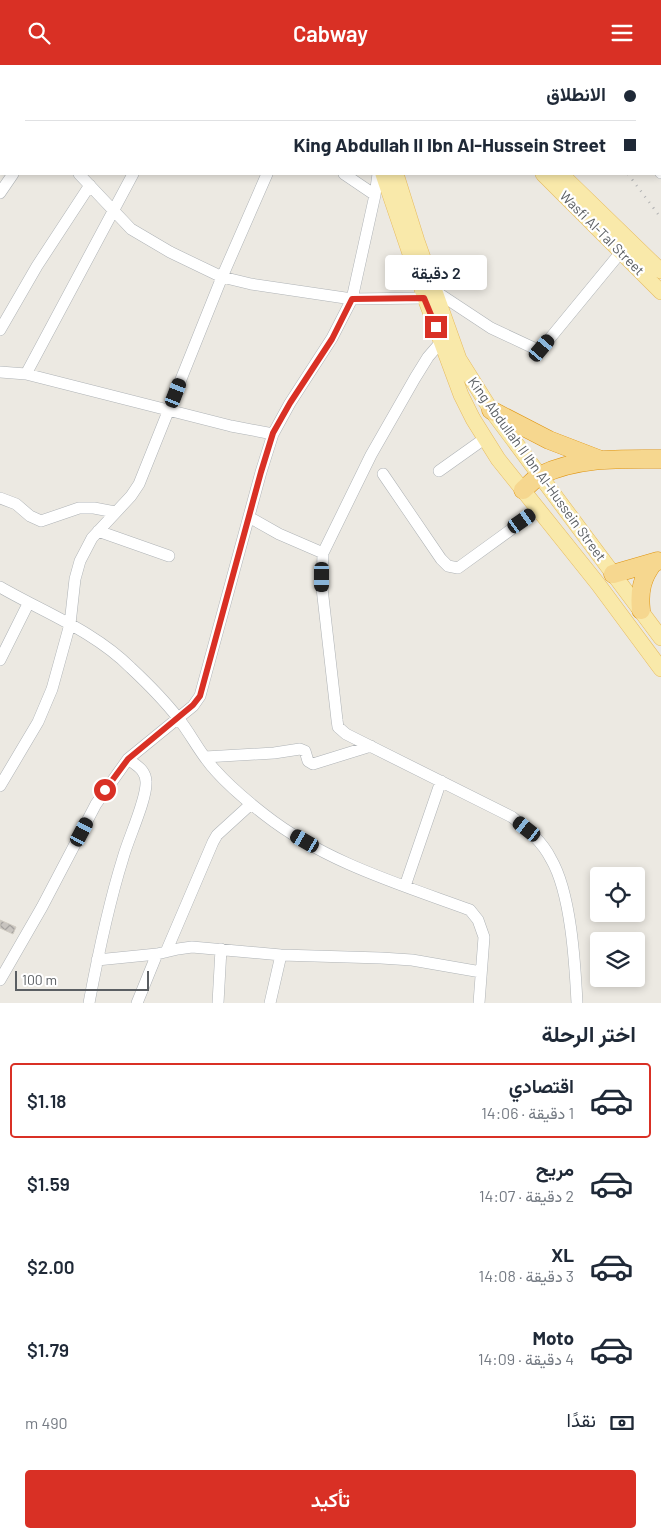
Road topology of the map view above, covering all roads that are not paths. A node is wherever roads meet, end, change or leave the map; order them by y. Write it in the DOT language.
graph roads {
  1 [pos="12,175"];
  2 [pos="80,175"];
  3 [pos="132,175"];
  4 [pos="267,175"];
  5 [pos="345,175"];
  6 [pos="378,175"];
  7 [pos="383,175"];
  8 [pos="396,175"];
  9 [pos="545,175"];
  10 [pos="562,175"];
  11 [pos="90,185"];
  12 [pos="0,193"];
  13 [pos="375,195"];
  14 [pos="113,212"];
  15 [pos="621,252"];
  16 [pos="661,271"];
  17 [pos="222,277"];
  18 [pos="661,292"];
  19 [pos="430,295"];
  20 [pos="352,299"];
  21 [pos="0,330"];
  22 [pos="441,342"];
  23 [pos="0,372"];
  24 [pos="26,374"];
  25 [pos="170,409"];
  26 [pos="491,410"];
  27 [pos="273,433"];
  28 [pos="484,439"];
  29 [pos="661,459"];
  30 [pos="601,460"];
  31 [pos="439,471"];
  32 [pos="383,474"];
  33 [pos="540,475"];
  34 [pos="523,490"];
  35 [pos="0,498"];
  36 [pos="538,510"];
  37 [pos="115,512"];
  38 [pos="248,517"];
  39 [pos="98,531"];
  40 [pos="323,553"];
  41 [pos="169,556"];
  42 [pos="657,561"];
  43 [pos="613,574"];
  44 [pos="598,584"];
  45 [pos="0,587"];
  46 [pos="28,604"];
  47 [pos="641,610"];
  48 [pos="70,624"];
  49 [pos="661,638"];
  50 [pos="0,660"];
  51 [pos="661,669"];
  52 [pos="178,718"];
  53 [pos="371,746"];
  54 [pos="205,757"];
  55 [pos="128,759"];
  56 [pos="441,781"];
  57 [pos="0,786"];
  58 [pos="251,803"];
  59 [pos="405,886"];
  60 [pos="221,949"];
  61 [pos="162,953"];
  62 [pos="281,955"];
  63 [pos="97,960"];
  64 [pos="481,972"];
  65 [pos="0,980"];
  66 [pos="89,1003"];
  67 [pos="137,1003"];
  68 [pos="218,1003"];
  69 [pos="270,1003"];
  70 [pos="478,1003"];
  71 [pos="577,1003"];
  1 -- 12 [label="street"];
  2 -- 11 [label="street"];
  3 -- 14 [label="street"];
  4 -- 17 [label="street"];
  5 -- 13 [label="street"];
  6 -- 13 [label="street"];
  7 -- 19 [label="main road, King Abdullah II Ibn Al-Hussein Street"];
  8 -- 19 [label="main road, King Abdullah II Ibn Al-Hussein Street"];
  9 -- 15 [label="main road, Wasfi Al-Tal Street"];
  10 -- 16 [label="main road, Wasfi Al-Tal Street"];
  11 -- 14 [label="street"];
  11 -- 21 [label="street"];
  13 -- 20 [label="street"];
  14 -- 17 [label="street"];
  14 -- 24 [label="street"];
  15 -- 18 [label="main road, Wasfi Al-Tal Street"];
  15 -- 19 [label="street"];
  17 -- 20 [label="street"];
  17 -- 25 [label="street"];
  19 -- 20 [label="street"];
  19 -- 22 [label="main road, King Abdullah II Ibn Al-Hussein Street"];
  19 -- 26 [label="main road, King Abdullah II Ibn Al-Hussein Street"];
  20 -- 27 [label="street"];
  22 -- 28 [label="main road, King Abdullah II Ibn Al-Hussein Street"];
  22 -- 40 [label="street"];
  23 -- 24 [label="street"];
  24 -- 25 [label="street"];
  25 -- 27 [label="street"];
  25 -- 37 [label="street"];
  26 -- 30 [label="highway"];
  26 -- 33 [label="main road, King Abdullah II Ibn Al-Hussein Street"];
  27 -- 38 [label="street"];
  28 -- 31 [label="street"];
  28 -- 34 [label="main road, King Abdullah II Ibn Al-Hussein Street"];
  29 -- 30 [label="highway"];
  30 -- 33 [label="highway"];
  32 -- 36 [label="street"];
  33 -- 34 [label="highway"];
  33 -- 43 [label="main road, King Abdullah II Ibn Al-Hussein Street"];
  34 -- 36 [label="main road, King Abdullah II Ibn Al-Hussein Street"];
  35 -- 37 [label="street"];
  36 -- 44 [label="main road, King Abdullah II Ibn Al-Hussein Street"];
  37 -- 39 [label="street"];
  38 -- 40 [label="street"];
  38 -- 52 [label="street"];
  39 -- 41 [label="street"];
  39 -- 48 [label="street"];
  40 -- 53 [label="street"];
  42 -- 43 [label="highway"];
  42 -- 47 [label="highway"];
  43 -- 44 [label="main road"];
  43 -- 47 [label="main road, King Abdullah II Ibn Al-Hussein Street"];
  44 -- 51 [label="main road, King Abdullah II Ibn Al-Hussein Street"];
  45 -- 46 [label="street"];
  46 -- 48 [label="street"];
  46 -- 50 [label="street"];
  47 -- 49 [label="main road, King Abdullah II Ibn Al-Hussein Street"];
  48 -- 52 [label="street"];
  48 -- 57 [label="street"];
  52 -- 54 [label="street"];
  52 -- 55 [label="street"];
  53 -- 54 [label="street"];
  53 -- 56 [label="street"];
  54 -- 58 [label="street"];
  55 -- 63 [label="street"];
  55 -- 65 [label="street"];
  56 -- 59 [label="street"];
  56 -- 71 [label="street"];
  58 -- 59 [label="street"];
  58 -- 61 [label="street"];
  59 -- 64 [label="street"];
  60 -- 61 [label="street"];
  60 -- 62 [label="street"];
  60 -- 68 [label="street"];
  61 -- 63 [label="street"];
  61 -- 67 [label="street"];
  62 -- 64 [label="street"];
  62 -- 69 [label="street"];
  63 -- 66 [label="street"];
  64 -- 70 [label="street"];
}
